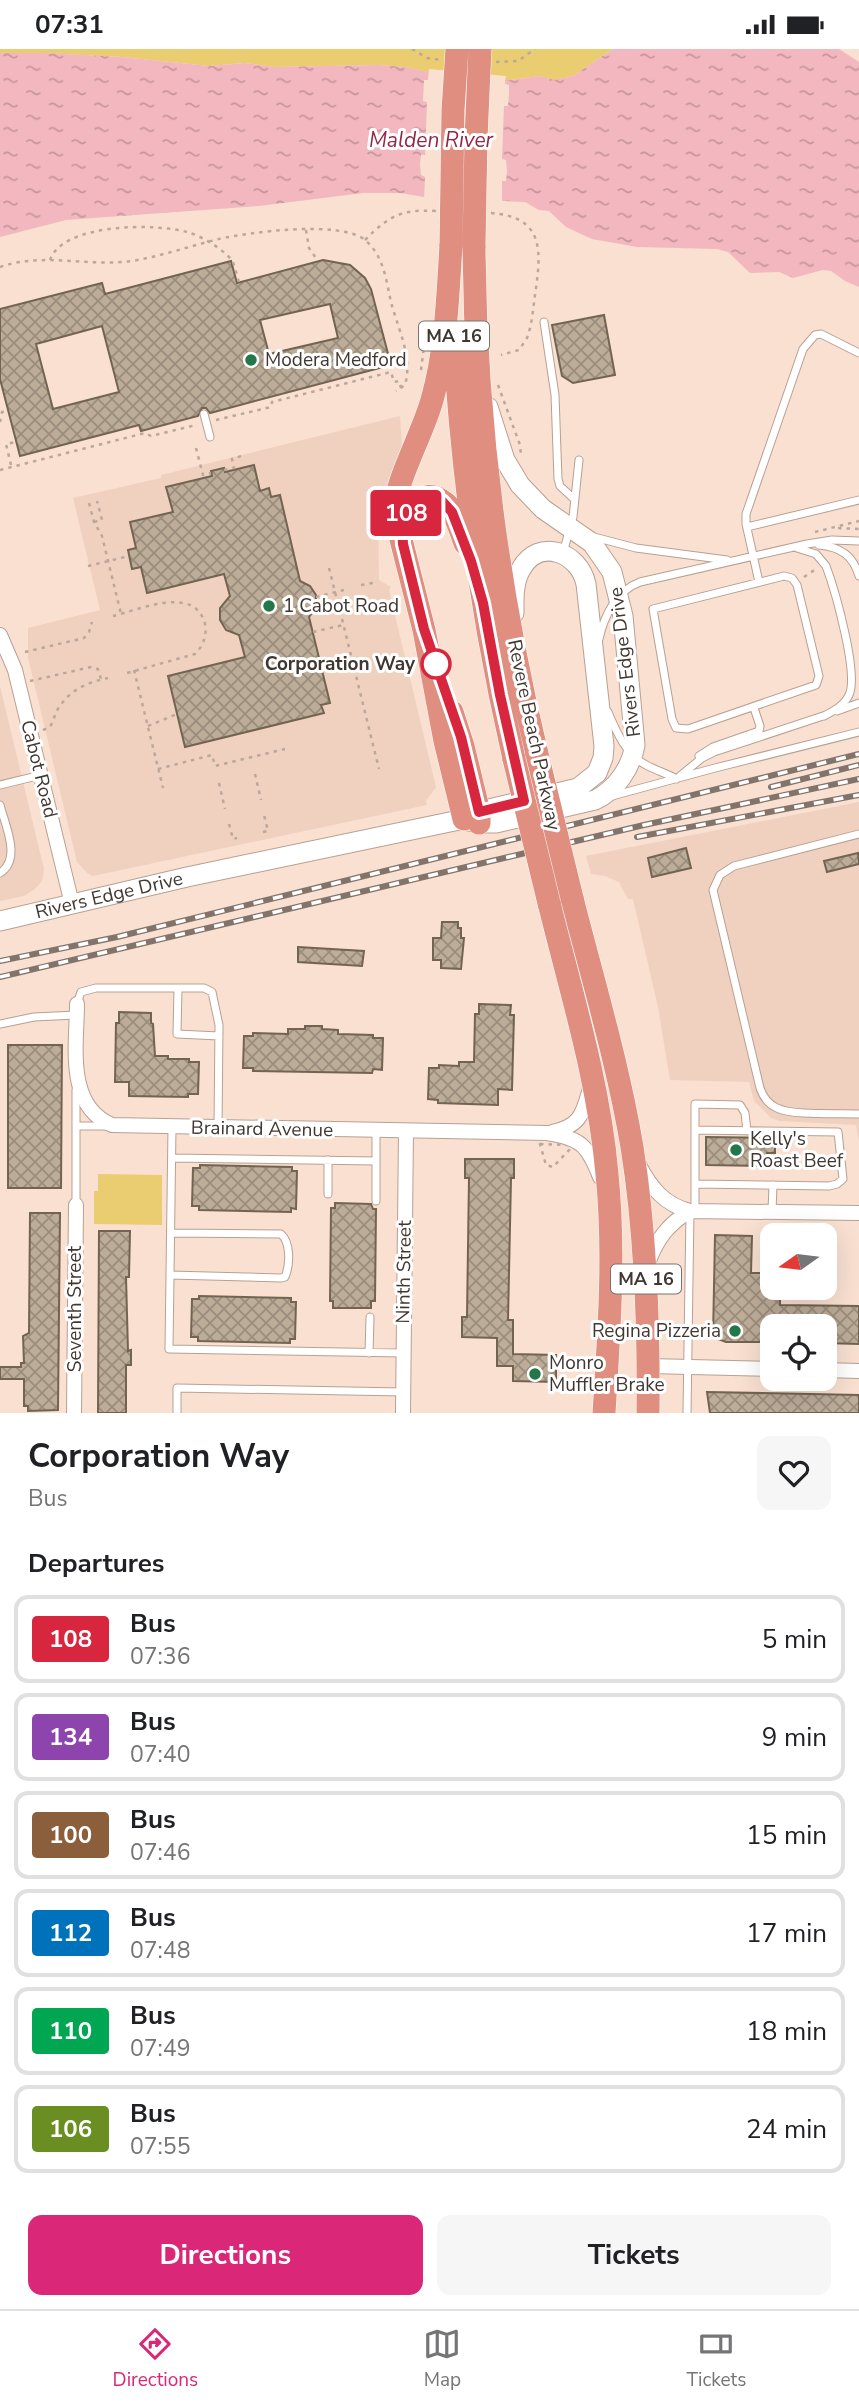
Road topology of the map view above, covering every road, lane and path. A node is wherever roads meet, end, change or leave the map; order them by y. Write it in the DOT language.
graph roads {
  1 [pos="457,49"];
  2 [pos="480,49"];
  3 [pos="306,230"];
  4 [pos="208,242"];
  5 [pos="451,244"];
  6 [pos="50,261"];
  7 [pos="318,261"];
  8 [pos="0,267"];
  9 [pos="239,282"];
  10 [pos="544,323"];
  11 [pos="477,340"];
  12 [pos="859,353"];
  13 [pos="408,364"];
  14 [pos="420,364"];
  15 [pos="401,388"];
  16 [pos="396,390"];
  17 [pos="8,411"];
  18 [pos="204,414"];
  19 [pos="214,421"];
  20 [pos="0,422"];
  21 [pos="200,424"];
  22 [pos="210,437"];
  23 [pos="16,442"];
  24 [pos="196,448"];
  25 [pos="0,449"];
  26 [pos="8,451"];
  27 [pos="242,456"];
  28 [pos="579,460"];
  29 [pos="12,467"];
  30 [pos="0,470"];
  31 [pos="224,470"];
  32 [pos="211,473"];
  33 [pos="574,499"];
  34 [pos="859,500"];
  35 [pos="97,501"];
  36 [pos="89,503"];
  37 [pos="94,522"];
  38 [pos="747,527"];
  39 [pos="571,528"];
  40 [pos="828,528"];
  41 [pos="859,529"];
  42 [pos="859,541"];
  43 [pos="807,544"];
  44 [pos="790,548"];
  45 [pos="404,550"];
  46 [pos="563,554"];
  47 [pos="129,556"];
  48 [pos="754,556"];
  49 [pos="108,561"];
  50 [pos="735,561"];
  51 [pos="88,566"];
  52 [pos="329,568"];
  53 [pos="817,569"];
  54 [pos="859,576"];
  55 [pos="759,582"];
  56 [pos="796,582"];
  57 [pos="373,583"];
  58 [pos="361,585"];
  59 [pos="344,590"];
  60 [pos="335,592"];
  61 [pos="620,596"];
  62 [pos="316,597"];
  63 [pos="337,600"];
  64 [pos="483,603"];
  65 [pos="121,614"];
  66 [pos="113,616"];
  67 [pos="342,619"];
  68 [pos="92,622"];
  69 [pos="343,625"];
  70 [pos="313,632"];
  71 [pos="0,635"];
  72 [pos="25,652"];
  73 [pos="134,670"];
  74 [pos="127,673"];
  75 [pos="108,678"];
  76 [pos="102,679"];
  77 [pos="597,680"];
  78 [pos="30,681"];
  79 [pos="521,684"];
  80 [pos="859,703"];
  81 [pos="754,708"];
  82 [pos="177,714"];
  83 [pos="824,716"];
  84 [pos="148,726"];
  85 [pos="43,730"];
  86 [pos="859,732"];
  87 [pos="285,749"];
  88 [pos="633,755"];
  89 [pos="158,769"];
  90 [pos="379,769"];
  91 [pos="255,774"];
  92 [pos="41,775"];
  93 [pos="677,779"];
  94 [pos="219,783"];
  95 [pos="0,785"];
  96 [pos="163,788"];
  97 [pos="261,800"];
  98 [pos="590,802"];
  99 [pos="0,805"];
  100 [pos="225,809"];
  101 [pos="264,815"];
  102 [pos="474,818"];
  103 [pos="229,824"];
  104 [pos="263,832"];
  105 [pos="859,834"];
  106 [pos="237,838"];
  107 [pos="0,873"];
  108 [pos="72,904"];
  109 [pos="0,921"];
  110 [pos="178,988"];
  111 [pos="77,1009"];
  112 [pos="0,1024"];
  113 [pos="219,1036"];
  114 [pos="76,1074"];
  115 [pos="592,1082"];
  116 [pos="859,1114"];
  117 [pos="76,1126"];
  118 [pos="124,1126"];
  119 [pos="172,1127"];
  120 [pos="218,1128"];
  121 [pos="695,1130"];
  122 [pos="376,1131"];
  123 [pos="406,1131"];
  124 [pos="747,1131"];
  125 [pos="566,1133"];
  126 [pos="543,1139"];
  127 [pos="632,1147"];
  128 [pos="172,1158"];
  129 [pos="563,1158"];
  130 [pos="328,1160"];
  131 [pos="376,1161"];
  132 [pos="695,1184"];
  133 [pos="773,1185"];
  134 [pos="328,1194"];
  135 [pos="609,1197"];
  136 [pos="376,1201"];
  137 [pos="76,1205"];
  138 [pos="692,1211"];
  139 [pos="772,1212"];
  140 [pos="859,1213"];
  141 [pos="171,1233"];
  142 [pos="646,1269"];
  143 [pos="170,1275"];
  144 [pos="370,1317"];
  145 [pos="369,1353"];
  146 [pos="403,1353"];
  147 [pos="649,1366"];
  148 [pos="688,1367"];
  149 [pos="760,1369"];
  150 [pos="837,1370"];
  151 [pos="859,1371"];
  152 [pos="403,1392"];
  153 [pos="74,1413"];
  154 [pos="177,1413"];
  155 [pos="402,1413"];
  156 [pos="604,1413"];
  157 [pos="648,1413"];
  158 [pos="687,1413"];
  1 -- 5 [label="highway, Revere Beach Parkway / MA 16, bridge"];
  2 -- 11 [label="highway, Revere Beach Parkway / MA 16, bridge"];
  3 -- 4 [label="path"];
  3 -- 7 [label="path"];
  3 -- 13 [label="path"];
  4 -- 6 [label="path"];
  4 -- 6 [label="path"];
  4 -- 9 [label="path"];
  5 -- 45 [label="highway"];
  5 -- 64 [label="highway, Revere Beach Parkway / MA 16"];
  6 -- 8 [label="path"];
  10 -- 33 [label="lane"];
  11 -- 39 [label="main road, Rivers Edge Drive"];
  11 -- 79 [label="highway, Revere Beach Parkway / MA 16"];
  12 -- 38 [label="lane"];
  13 -- 14 [label="path"];
  13 -- 15 [label="path"];
  15 -- 16 [label="path"];
  15 -- 19 [label="path"];
  17 -- 20 [label="path"];
  18 -- 22 [label="lane"];
  21 -- 29 [label="path"];
  23 -- 26 [label="path"];
  24 -- 32 [label="path"];
  25 -- 26 [label="path"];
  26 -- 29 [label="path"];
  27 -- 31 [label="path"];
  28 -- 33 [label="lane"];
  29 -- 30 [label="path"];
  33 -- 39 [label="lane"];
  34 -- 38 [label="lane"];
  35 -- 37 [label="path"];
  36 -- 37 [label="path"];
  37 -- 49 [label="path"];
  38 -- 48 [label="lane"];
  39 -- 46 [label="lane"];
  39 -- 50 [label="lane"];
  39 -- 61 [label="main road, Rivers Edge Drive"];
  40 -- 41 [label="path"];
  42 -- 43 [label="lane"];
  43 -- 44 [label="lane"];
  43 -- 54 [label="lane"];
  44 -- 48 [label="lane"];
  44 -- 83 [label="lane"];
  45 -- 64 [label="highway"];
  45 -- 102 [label="highway"];
  46 -- 77 [label="main road, Rivers Edge Drive"];
  46 -- 79 [label="main road"];
  47 -- 49 [label="path"];
  48 -- 50 [label="lane"];
  48 -- 55 [label="lane"];
  49 -- 51 [label="path"];
  49 -- 65 [label="path"];
  50 -- 61 [label="lane"];
  52 -- 60 [label="path"];
  53 -- 56 [label="path"];
  55 -- 56 [label="lane"];
  55 -- 81 [label="lane"];
  56 -- 81 [label="lane"];
  57 -- 58 [label="path"];
  59 -- 60 [label="path"];
  60 -- 62 [label="path"];
  60 -- 63 [label="path"];
  61 -- 77 [label="lane"];
  61 -- 88 [label="main road, Rivers Edge Drive"];
  64 -- 115 [label="highway, Revere Beach Parkway / MA 16, bridge"];
  65 -- 66 [label="path"];
  65 -- 73 [label="path"];
  67 -- 69 [label="path"];
  68 -- 72 [label="path"];
  69 -- 70 [label="path"];
  69 -- 90 [label="path"];
  71 -- 92 [label="street, Cabot Road"];
  73 -- 74 [label="path"];
  73 -- 84 [label="path"];
  75 -- 76 [label="path"];
  76 -- 78 [label="path"];
  76 -- 85 [label="path"];
  77 -- 88 [label="lane"];
  77 -- 102 [label="main road, Rivers Edge Drive"];
  79 -- 127 [label="highway, Revere Beach Parkway / MA 16, bridge"];
  80 -- 83 [label="lane"];
  81 -- 93 [label="lane"];
  82 -- 84 [label="path"];
  83 -- 93 [label="lane"];
  84 -- 89 [label="path"];
  86 -- 93 [label="lane"];
  87 -- 89 [label="path"];
  88 -- 93 [label="lane"];
  88 -- 98 [label="main road, Rivers Edge Drive"];
  89 -- 96 [label="path"];
  91 -- 97 [label="path"];
  92 -- 95 [label="lane"];
  92 -- 108 [label="street, Cabot Road"];
  93 -- 98 [label="lane"];
  94 -- 100 [label="path"];
  98 -- 102 [label="main road, Rivers Edge Drive"];
  99 -- 107 [label="lane"];
  101 -- 104 [label="path"];
  102 -- 108 [label="main road, Rivers Edge Drive"];
  103 -- 106 [label="path"];
  105 -- 116 [label="lane"];
  108 -- 109 [label="main road, Rivers Edge Drive"];
  110 -- 111 [label="lane"];
  110 -- 113 [label="lane"];
  110 -- 113 [label="lane"];
  111 -- 112 [label="lane"];
  111 -- 114 [label="street, Brainard Avenue"];
  113 -- 120 [label="lane"];
  114 -- 117 [label="lane"];
  114 -- 118 [label="street, Brainard Avenue"];
  115 -- 125 [label="street"];
  115 -- 135 [label="highway, Revere Beach Parkway / MA 16"];
  117 -- 118 [label="lane"];
  117 -- 137 [label="lane"];
  118 -- 119 [label="street, Brainard Avenue"];
  119 -- 120 [label="street, Brainard Avenue"];
  119 -- 128 [label="lane"];
  120 -- 122 [label="street, Brainard Avenue"];
  121 -- 124 [label="lane"];
  121 -- 124 [label="lane"];
  121 -- 132 [label="lane"];
  122 -- 123 [label="street, Brainard Avenue"];
  122 -- 131 [label="lane"];
  123 -- 126 [label="street, Brainard Avenue"];
  123 -- 146 [label="street, Ninth Street"];
  124 -- 133 [label="lane"];
  125 -- 126 [label="street, Brainard Avenue"];
  125 -- 135 [label="street"];
  126 -- 129 [label="path"];
  127 -- 138 [label="street"];
  127 -- 142 [label="highway, Revere Beach Parkway / MA 16"];
  128 -- 130 [label="lane"];
  128 -- 141 [label="lane"];
  130 -- 131 [label="lane"];
  130 -- 134 [label="lane"];
  131 -- 136 [label="lane"];
  132 -- 133 [label="lane"];
  132 -- 138 [label="lane"];
  133 -- 139 [label="lane"];
  135 -- 156 [label="highway, Revere Beach Parkway / MA 16"];
  137 -- 153 [label="street, Seventh Street"];
  138 -- 139 [label="street"];
  138 -- 142 [label="street"];
  138 -- 148 [label="lane"];
  139 -- 140 [label="street"];
  141 -- 143 [label="lane"];
  141 -- 143 [label="lane"];
  142 -- 147 [label="highway, Revere Beach Parkway / MA 16"];
  143 -- 145 [label="lane"];
  144 -- 145 [label="lane"];
  145 -- 146 [label="lane"];
  146 -- 152 [label="street, Ninth Street"];
  147 -- 148 [label="street"];
  147 -- 157 [label="highway, Revere Beach Parkway / MA 16"];
  148 -- 149 [label="street"];
  148 -- 158 [label="lane"];
  150 -- 151 [label="street"];
  152 -- 154 [label="lane"];
  152 -- 155 [label="street, Ninth Street"];
}
